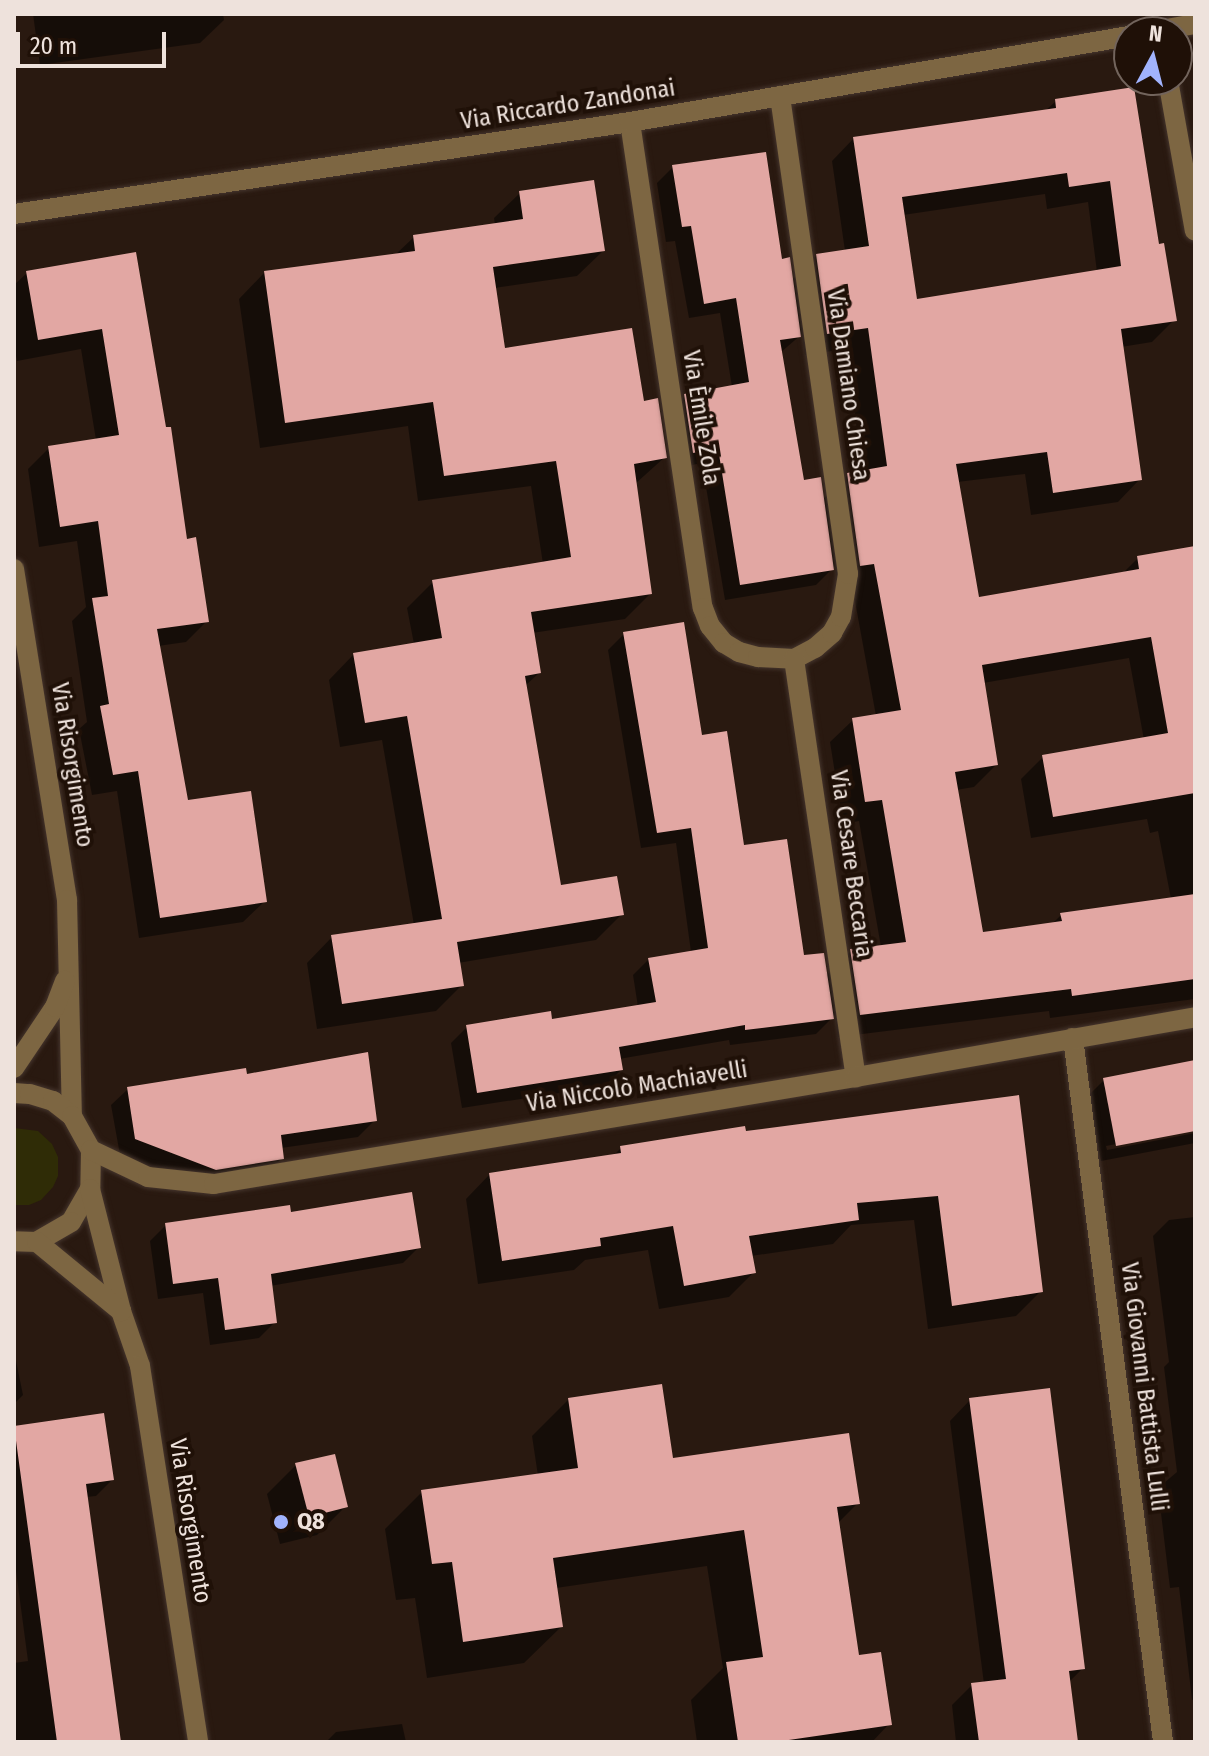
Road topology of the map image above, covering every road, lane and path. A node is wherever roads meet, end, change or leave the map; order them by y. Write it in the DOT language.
graph roads {
  1 [pos="1113,39"];
  2 [pos="780,96"];
  3 [pos="1171,96"];
  4 [pos="630,122"];
  5 [pos="14,214"];
  6 [pos="1195,231"];
  7 [pos="14,569"];
  8 [pos="794,659"];
  9 [pos="70,970"];
  10 [pos="1195,1017"];
  11 [pos="1073,1038"];
  12 [pos="14,1068"];
  13 [pos="856,1077"];
  14 [pos="14,1093"];
  15 [pos="72,1116"];
  16 [pos="91,1150"];
  17 [pos="90,1189"];
  18 [pos="14,1241"];
  19 [pos="37,1242"];
  20 [pos="121,1311"];
  21 [pos="198,1742"];
  22 [pos="1163,1742"];
  1 -- 2 [label="street, Via Riccardo Zandonai"];
  2 -- 4 [label="street, Via Riccardo Zandonai"];
  2 -- 8 [label="street, Via Damiano Chiesa"];
  3 -- 6 [label="street"];
  4 -- 5 [label="street, Via Riccardo Zandonai"];
  4 -- 8 [label="street, Via Èmile Zola"];
  7 -- 9 [label="street, Via Risorgimento"];
  8 -- 13 [label="street, Via Cesare Beccaria"];
  9 -- 12 [label="street, Via Risorgimento"];
  9 -- 15 [label="street, Via Risorgimento"];
  10 -- 11 [label="street, Via Niccolò Machiavelli"];
  11 -- 13 [label="street, Via Niccolò Machiavelli"];
  11 -- 22 [label="street, Via Giovanni Battista Lulli"];
  13 -- 16 [label="street, Via Niccolò Machiavelli"];
  14 -- 15 [label="street"];
  15 -- 16 [label="street"];
  16 -- 17 [label="street"];
  17 -- 19 [label="street"];
  17 -- 20 [label="street, Via Risorgimento"];
  18 -- 19 [label="street"];
  19 -- 20 [label="street"];
  20 -- 21 [label="street, Via Risorgimento"];
}
